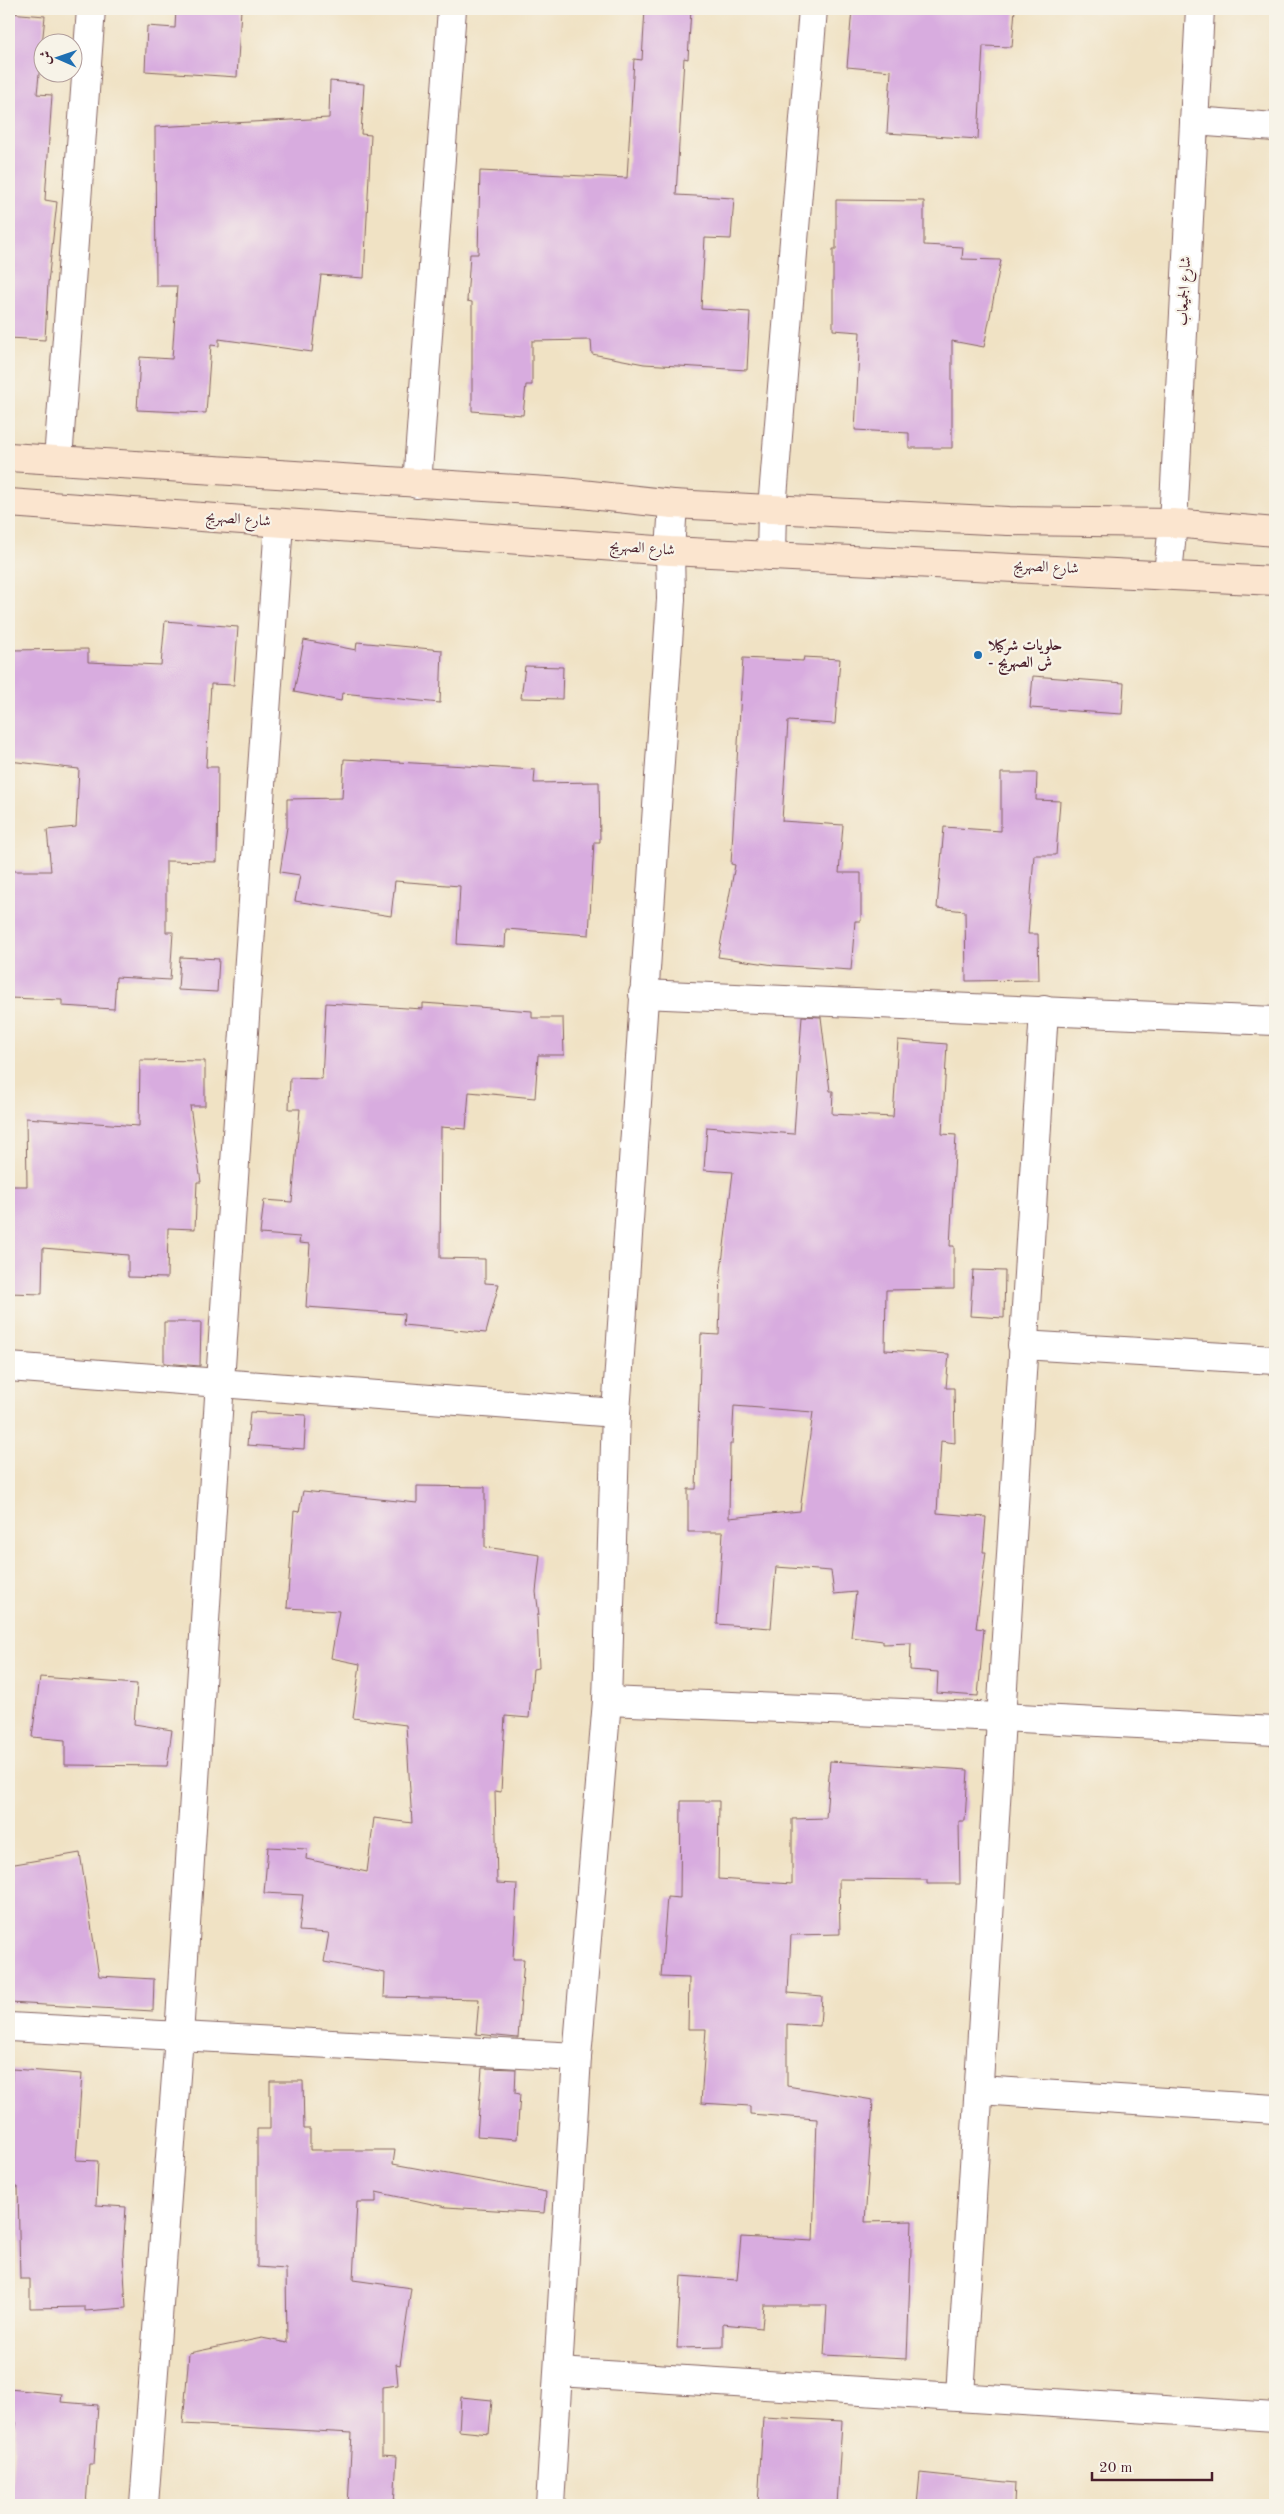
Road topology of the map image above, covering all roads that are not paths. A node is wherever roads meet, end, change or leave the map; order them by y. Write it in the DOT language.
graph roads {
  1 [pos="91,9"];
  2 [pos="452,9"];
  3 [pos="813,9"];
  4 [pos="1200,9"];
  5 [pos="1194,121"];
  6 [pos="1275,127"];
  7 [pos="9,457"];
  8 [pos="58,460"];
  9 [pos="417,484"];
  10 [pos="9,504"];
  11 [pos="673,504"];
  12 [pos="772,509"];
  13 [pos="278,523"];
  14 [pos="1173,523"];
  15 [pos="1275,532"];
  16 [pos="670,551"];
  17 [pos="771,556"];
  18 [pos="1168,574"];
  19 [pos="1275,581"];
  20 [pos="643,994"];
  21 [pos="1044,1010"];
  22 [pos="1275,1021"];
  23 [pos="1022,1345"];
  24 [pos="1275,1360"];
  25 [pos="9,1367"];
  26 [pos="220,1381"];
  27 [pos="616,1413"];
  28 [pos="607,1701"];
  29 [pos="1001,1717"];
  30 [pos="1275,1731"];
  31 [pos="9,2028"];
  32 [pos="179,2036"];
  33 [pos="577,2057"];
  34 [pos="979,2090"];
  35 [pos="1275,2109"];
  36 [pos="560,2372"];
  37 [pos="960,2396"];
  38 [pos="1275,2417"];
  39 [pos="144,2505"];
  40 [pos="550,2505"];
  1 -- 8 [label="street"];
  2 -- 9 [label="street"];
  3 -- 12 [label="street"];
  4 -- 5 [label="street, شارع الجميعاب"];
  5 -- 6 [label="street"];
  5 -- 14 [label="street, شارع الجميعاب"];
  7 -- 8 [label="main road"];
  8 -- 9 [label="main road"];
  9 -- 11 [label="main road"];
  10 -- 13 [label="main road, شارع الصهريج"];
  11 -- 12 [label="main road"];
  11 -- 16 [label="street"];
  12 -- 14 [label="main road"];
  12 -- 17 [label="street"];
  13 -- 16 [label="main road, شارع الصهريج"];
  13 -- 26 [label="street"];
  14 -- 15 [label="main road"];
  14 -- 18 [label="street, شارع الجميعاب"];
  16 -- 17 [label="main road, شارع الصهريج"];
  16 -- 20 [label="street"];
  17 -- 18 [label="main road, شارع الصهريج"];
  18 -- 19 [label="main road, شارع الصهريج"];
  20 -- 21 [label="street"];
  20 -- 27 [label="street"];
  21 -- 22 [label="street"];
  21 -- 23 [label="street"];
  23 -- 24 [label="street"];
  23 -- 29 [label="street"];
  25 -- 26 [label="street"];
  26 -- 27 [label="street"];
  26 -- 32 [label="street"];
  27 -- 28 [label="street"];
  28 -- 29 [label="street"];
  28 -- 33 [label="street"];
  29 -- 30 [label="street"];
  29 -- 34 [label="street"];
  31 -- 32 [label="street"];
  32 -- 33 [label="street"];
  32 -- 39 [label="street"];
  33 -- 36 [label="street"];
  34 -- 35 [label="street"];
  34 -- 37 [label="street"];
  36 -- 37 [label="street"];
  36 -- 40 [label="street"];
  37 -- 38 [label="street"];
}
